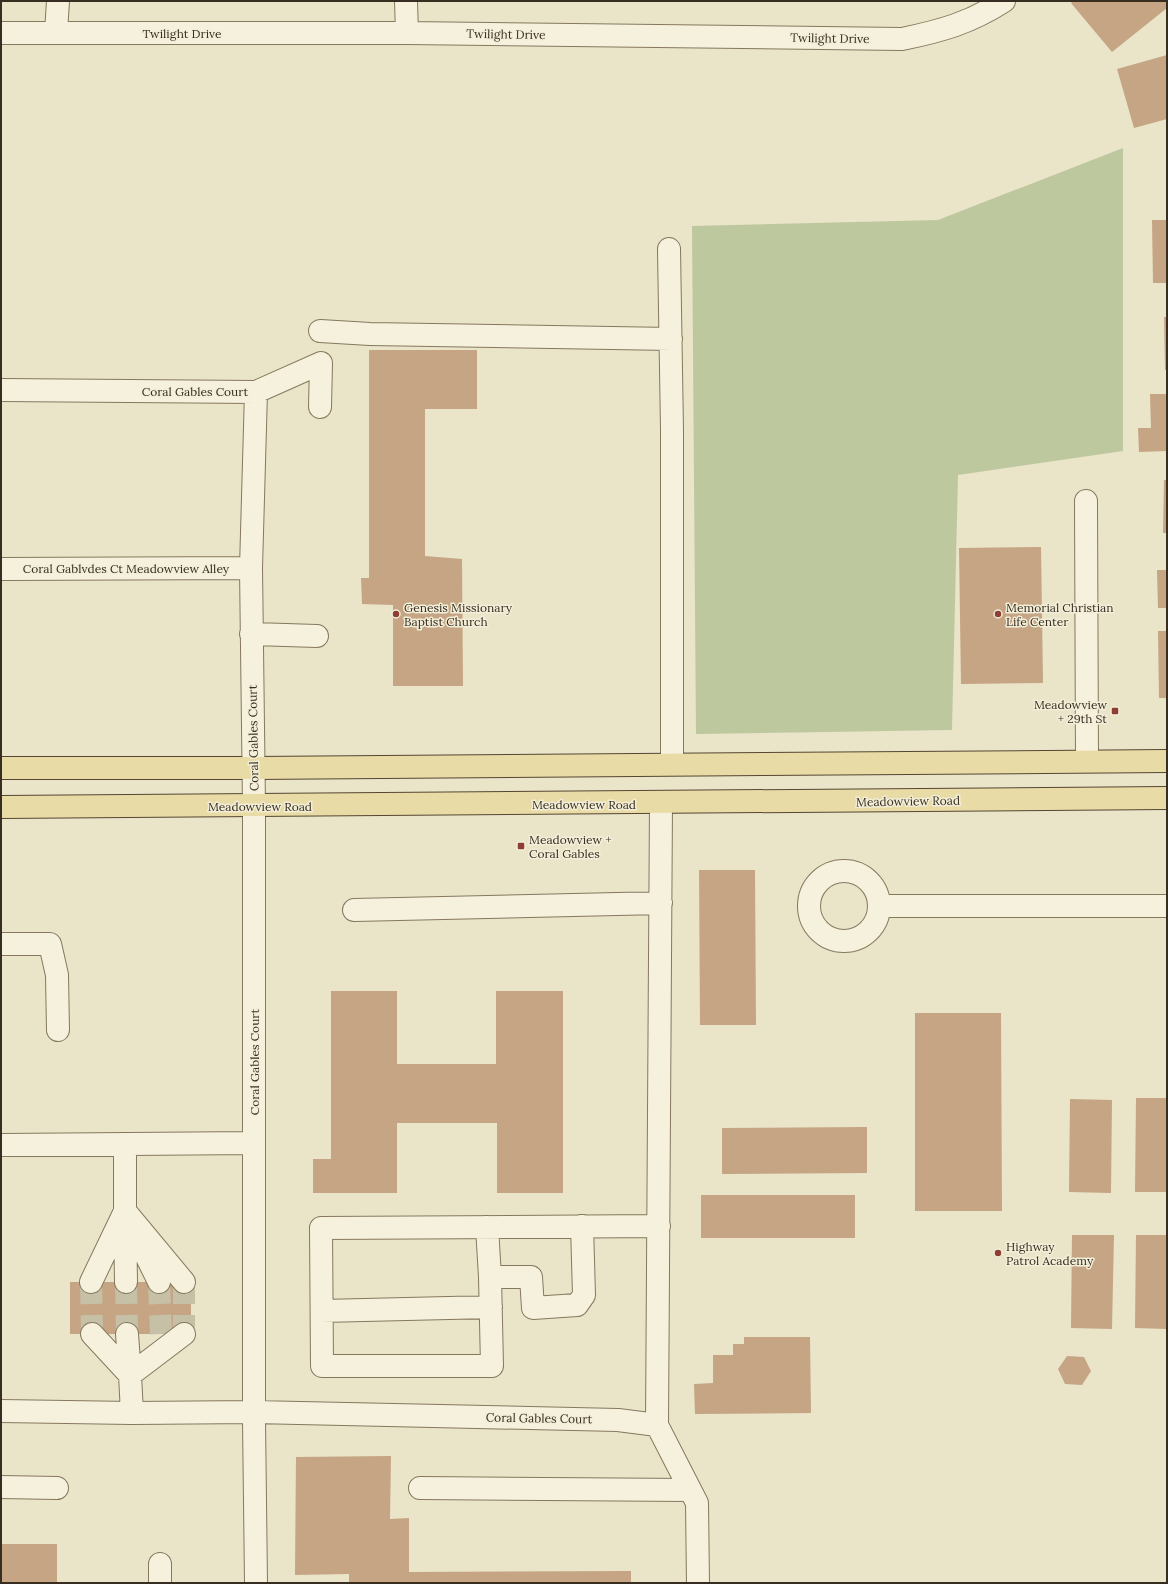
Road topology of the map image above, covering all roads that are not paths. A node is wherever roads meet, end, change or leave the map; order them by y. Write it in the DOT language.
graph roads {
  1 [pos="58,1"];
  2 [pos="406,1"];
  3 [pos="1004,1"];
  4 [pos="56,32"];
  5 [pos="1,33"];
  6 [pos="407,33"];
  7 [pos="669,249"];
  8 [pos="320,331"];
  9 [pos="670,339"];
  10 [pos="1,390"];
  11 [pos="256,392"];
  12 [pos="320,407"];
  13 [pos="1086,501"];
  14 [pos="251,568"];
  15 [pos="1,569"];
  16 [pos="251,634"];
  17 [pos="317,636"];
  18 [pos="1087,761"];
  19 [pos="1167,761"];
  20 [pos="672,764"];
  21 [pos="1,768"];
  22 [pos="254,768"];
  23 [pos="1167,798"];
  24 [pos="661,803"];
  25 [pos="254,806"];
  26 [pos="1,807"];
  27 [pos="661,903"];
  28 [pos="880,906"];
  29 [pos="1167,906"];
  30 [pos="354,910"];
  31 [pos="1,944"];
  32 [pos="58,1030"];
  33 [pos="254,1143"];
  34 [pos="125,1144"];
  35 [pos="1,1145"];
  36 [pos="125,1211"];
  37 [pos="582,1226"];
  38 [pos="659,1226"];
  39 [pos="487,1227"];
  40 [pos="490,1277"];
  41 [pos="90,1282"];
  42 [pos="126,1282"];
  43 [pos="159,1282"];
  44 [pos="184,1282"];
  45 [pos="491,1308"];
  46 [pos="322,1311"];
  47 [pos="92,1334"];
  48 [pos="127,1334"];
  49 [pos="161,1334"];
  50 [pos="184,1334"];
  51 [pos="130,1375"];
  52 [pos="1,1411"];
  53 [pos="254,1412"];
  54 [pos="132,1413"];
  55 [pos="657,1425"];
  56 [pos="1,1487"];
  57 [pos="56,1488"];
  58 [pos="420,1488"];
  59 [pos="690,1490"];
  60 [pos="256,1583"];
  61 [pos="698,1583"];
  1 -- 4 [label="street"];
  2 -- 6 [label="street"];
  3 -- 6 [label="street, Twilight Drive"];
  4 -- 5 [label="street, Twilight Drive"];
  4 -- 6 [label="street, Twilight Drive"];
  7 -- 9 [label="street"];
  8 -- 9 [label="street"];
  9 -- 20 [label="street"];
  10 -- 11 [label="street, Coral Gables Court"];
  11 -- 12 [label="street"];
  11 -- 14 [label="street, Coral Gables Court"];
  13 -- 18 [label="street"];
  14 -- 15 [label="street, Coral Gablvdes Ct Meadowview Alley"];
  14 -- 16 [label="street, Coral Gables Court"];
  16 -- 17 [label="street"];
  16 -- 22 [label="street, Coral Gables Court"];
  18 -- 19 [label="main road"];
  18 -- 20 [label="main road"];
  20 -- 22 [label="main road"];
  21 -- 22 [label="main road"];
  22 -- 25 [label="street, Coral Gables Court"];
  23 -- 24 [label="main road, Meadowview Road"];
  24 -- 25 [label="main road, Meadowview Road"];
  24 -- 27 [label="street"];
  25 -- 26 [label="main road, Meadowview Road"];
  25 -- 33 [label="street, Coral Gables Court"];
  27 -- 30 [label="street"];
  27 -- 38 [label="street"];
  28 -- 29 [label="street"];
  31 -- 32 [label="street"];
  33 -- 34 [label="street"];
  33 -- 53 [label="street, Coral Gables Court"];
  34 -- 35 [label="street"];
  34 -- 36 [label="street"];
  36 -- 41 [label="street"];
  36 -- 42 [label="street"];
  36 -- 43 [label="street"];
  36 -- 44 [label="street"];
  37 -- 38 [label="street"];
  37 -- 39 [label="street"];
  37 -- 40 [label="street"];
  38 -- 55 [label="street"];
  39 -- 40 [label="street"];
  39 -- 46 [label="street"];
  40 -- 45 [label="street"];
  45 -- 46 [label="street"];
  45 -- 46 [label="street"];
  47 -- 51 [label="street"];
  48 -- 51 [label="street"];
  49 -- 51 [label="street"];
  50 -- 51 [label="street"];
  51 -- 54 [label="street"];
  52 -- 54 [label="street"];
  53 -- 54 [label="street"];
  53 -- 55 [label="street, Coral Gables Court"];
  53 -- 60 [label="street, Coral Gables Court"];
  55 -- 59 [label="street"];
  56 -- 57 [label="street"];
  58 -- 59 [label="street"];
  59 -- 61 [label="street"];
}
